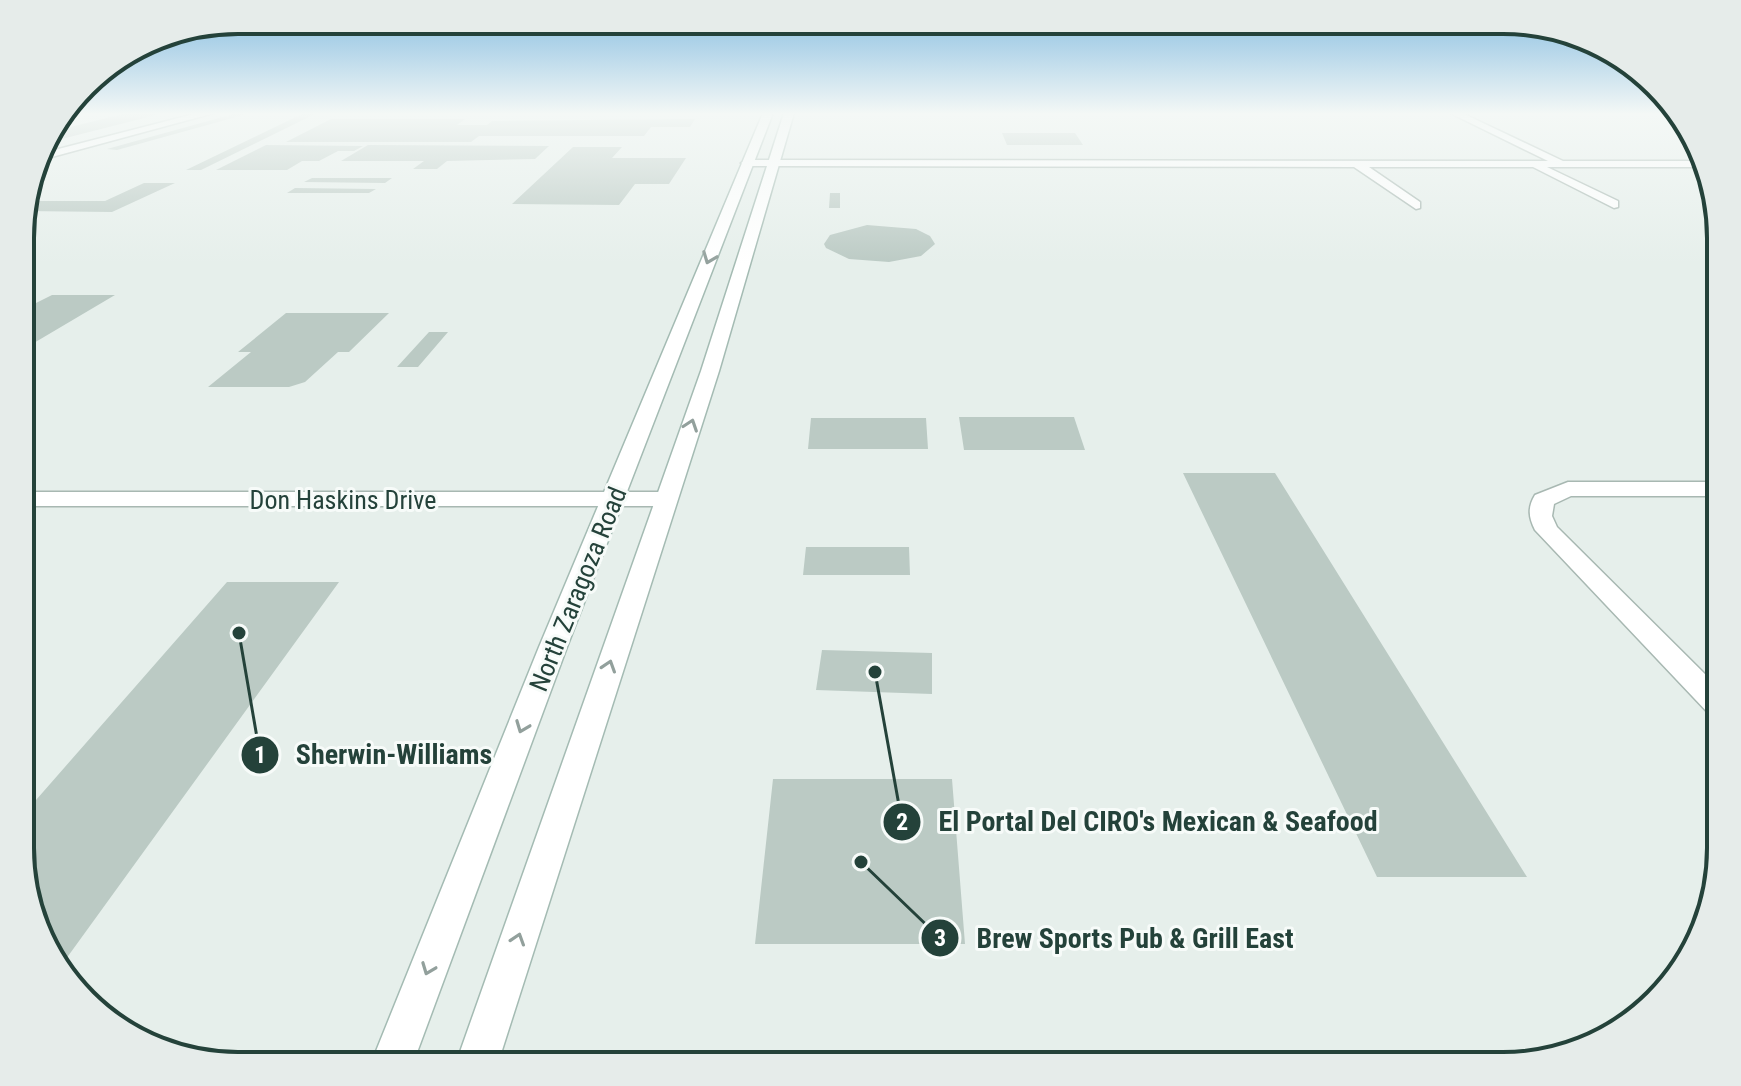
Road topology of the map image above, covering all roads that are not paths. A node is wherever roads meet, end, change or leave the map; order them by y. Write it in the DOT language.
graph roads {
  1 [pos="747,163"];
  2 [pos="773,163"];
  3 [pos="1357,164"];
  4 [pos="1476,164"];
  5 [pos="1532,164"];
  6 [pos="1564,164"];
  7 [pos="1693,164"];
  8 [pos="1614,204"];
  9 [pos="1416,205"];
  10 [pos="728,208"];
  11 [pos="750,240"];
  12 [pos="1707,489"];
  13 [pos="34,499"];
  14 [pos="615,499"];
  15 [pos="665,499"];
  16 [pos="1707,694"];
  17 [pos="396,1052"];
  18 [pos="481,1052"];
  1 -- 10 [label="main road, North Zaragoza Road"];
  2 -- 11 [label="main road, North Zaragoza Road"];
  3 -- 9 [label="main road"];
  4 -- 5 [label="main road"];
  5 -- 6 [label="main road"];
  5 -- 8 [label="main road"];
  6 -- 7 [label="main road"];
  10 -- 11 [label="main road"];
  10 -- 14 [label="main road, North Zaragoza Road, one-way"];
  15 -- 11 [label="main road, North Zaragoza Road, one-way"];
  12 -- 16 [label="main road"];
  13 -- 14 [label="main road, Don Haskins Drive"];
  14 -- 15 [label="main road, Don Haskins Drive"];
  14 -- 17 [label="main road, North Zaragoza Road, one-way"];
  18 -- 15 [label="main road, North Zaragoza Road, one-way"];
}
